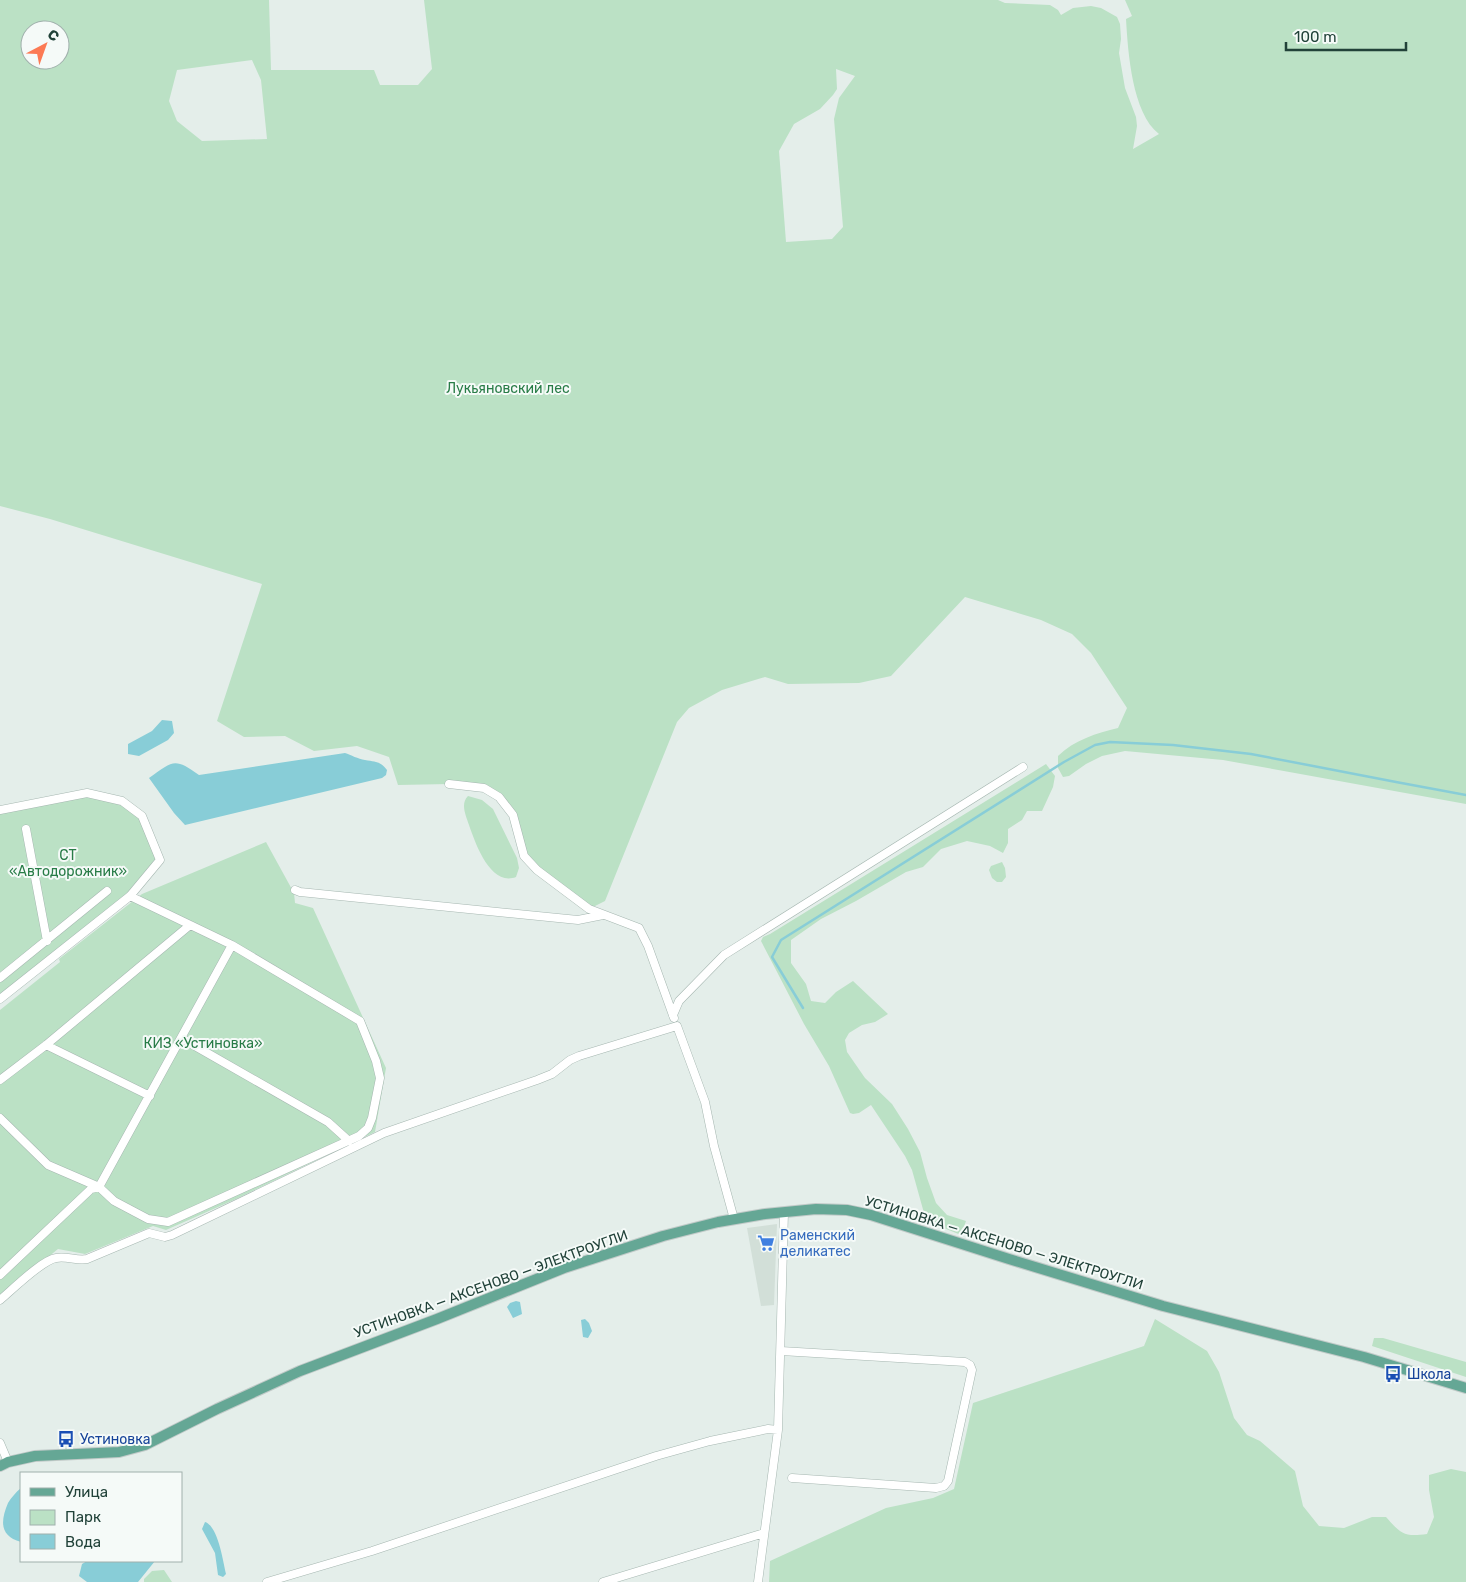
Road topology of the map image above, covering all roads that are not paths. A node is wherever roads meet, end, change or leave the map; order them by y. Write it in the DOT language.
graph roads {
  1 [pos="1023,767"];
  2 [pos="449,784"];
  3 [pos="0,810"];
  4 [pos="26,829"];
  5 [pos="296,890"];
  6 [pos="107,891"];
  7 [pos="130,896"];
  8 [pos="603,914"];
  9 [pos="190,925"];
  10 [pos="47,941"];
  11 [pos="232,946"];
  12 [pos="0,978"];
  13 [pos="0,1000"];
  14 [pos="673,1015"];
  15 [pos="677,1026"];
  16 [pos="181,1038"];
  17 [pos="46,1045"];
  18 [pos="0,1080"];
  19 [pos="150,1096"];
  20 [pos="0,1118"];
  21 [pos="349,1141"];
  22 [pos="100,1187"];
  23 [pos="784,1212"];
  24 [pos="734,1219"];
  25 [pos="0,1275"];
  26 [pos="0,1300"];
  27 [pos="781,1351"];
  28 [pos="1466,1388"];
  29 [pos="778,1430"];
  30 [pos="0,1443"];
  31 [pos="4,1464"];
  32 [pos="792,1478"];
  33 [pos="764,1533"];
  34 [pos="267,1582"];
  35 [pos="603,1582"];
  36 [pos="758,1582"];
  1 -- 14 [label="street"];
  2 -- 8 [label="street"];
  3 -- 7 [label="street"];
  4 -- 10 [label="street"];
  5 -- 8 [label="street"];
  6 -- 10 [label="street"];
  7 -- 9 [label="street"];
  7 -- 13 [label="street"];
  8 -- 14 [label="street"];
  9 -- 11 [label="street"];
  9 -- 17 [label="street"];
  10 -- 12 [label="street"];
  11 -- 16 [label="street"];
  11 -- 21 [label="street"];
  14 -- 15 [label="street"];
  15 -- 24 [label="street"];
  15 -- 26 [label="street"];
  16 -- 19 [label="street"];
  16 -- 21 [label="street"];
  17 -- 18 [label="street"];
  17 -- 19 [label="street"];
  19 -- 22 [label="street"];
  20 -- 22 [label="street"];
  21 -- 22 [label="street"];
  22 -- 25 [label="street"];
  23 -- 24 [label="main road, УСТИНОВКА — АКСЕНОВО — ЭЛЕКТРОУГЛИ"];
  23 -- 27 [label="street"];
  23 -- 28 [label="main road, УСТИНОВКА — АКСЕНОВО — ЭЛЕКТРОУГЛИ"];
  24 -- 31 [label="main road, УСТИНОВКА — АКСЕНОВО — ЭЛЕКТРОУГЛИ"];
  27 -- 29 [label="street"];
  27 -- 32 [label="street"];
  29 -- 33 [label="street"];
  29 -- 34 [label="street"];
  30 -- 31 [label="street"];
  33 -- 35 [label="street"];
  33 -- 36 [label="street"];
}
